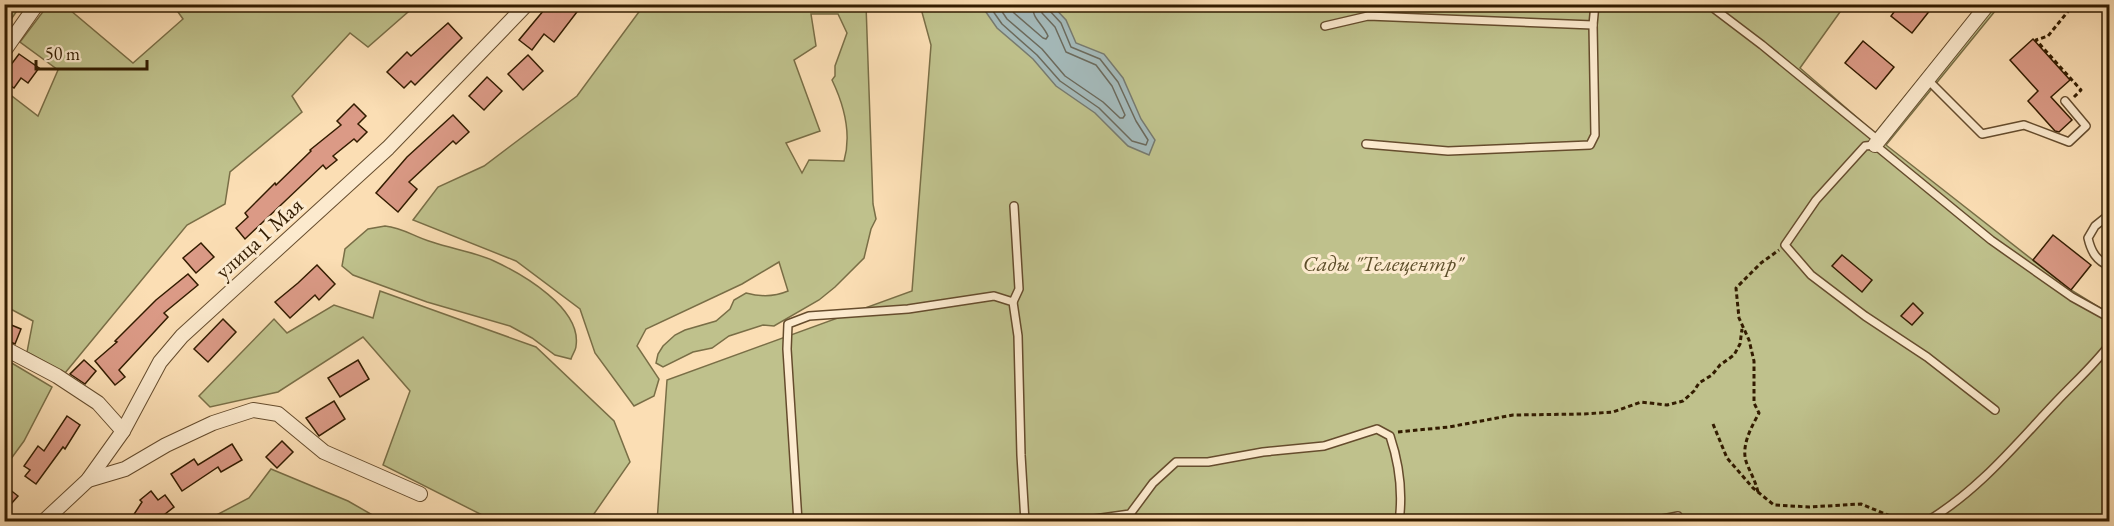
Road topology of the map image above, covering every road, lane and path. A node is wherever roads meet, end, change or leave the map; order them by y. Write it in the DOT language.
graph roads {
  1 [pos="37,4"];
  2 [pos="527,4"];
  3 [pos="1595,4"];
  4 [pos="1708,4"];
  5 [pos="1988,4"];
  6 [pos="2074,4"];
  7 [pos="1593,25"];
  8 [pos="1325,26"];
  9 [pos="4,51"];
  10 [pos="1928,80"];
  11 [pos="2066,102"];
  12 [pos="1876,143"];
  13 [pos="1366,144"];
  14 [pos="1014,206"];
  15 [pos="2109,214"];
  16 [pos="1785,245"];
  17 [pos="2109,266"];
  18 [pos="1013,303"];
  19 [pos="2109,318"];
  20 [pos="1742,329"];
  21 [pos="2109,344"];
  22 [pos="4,348"];
  23 [pos="1995,410"];
  24 [pos="1713,424"];
  25 [pos="123,431"];
  26 [pos="1389,436"];
  27 [pos="88,480"];
  28 [pos="1758,492"];
  29 [pos="420,494"];
  30 [pos="1134,508"];
  31 [pos="1678,516"];
  32 [pos="1929,520"];
  33 [pos="1026,521"];
  34 [pos="43,522"];
  35 [pos="798,522"];
  36 [pos="1073,522"];
  37 [pos="1135,522"];
  38 [pos="1399,522"];
  39 [pos="1647,522"];
  1 -- 9 [label="street"];
  2 -- 25 [label="street, улица 1 Мая"];
  3 -- 7 [label="lane"];
  4 -- 12 [label="lane"];
  5 -- 10 [label="street"];
  6 -- 11 [label="path"];
  7 -- 8 [label="lane"];
  7 -- 13 [label="lane"];
  10 -- 11 [label="lane"];
  10 -- 12 [label="street"];
  12 -- 16 [label="lane"];
  12 -- 19 [label="lane"];
  14 -- 18 [label="lane"];
  15 -- 17 [label="lane"];
  16 -- 20 [label="path"];
  16 -- 23 [label="lane"];
  18 -- 33 [label="lane"];
  18 -- 35 [label="lane"];
  20 -- 26 [label="path"];
  20 -- 28 [label="path"];
  21 -- 32 [label="lane"];
  22 -- 25 [label="street"];
  24 -- 28 [label="path"];
  25 -- 27 [label="street, улица 1 Мая"];
  26 -- 30 [label="lane"];
  26 -- 38 [label="lane"];
  27 -- 29 [label="street"];
  27 -- 34 [label="street, улица 1 Мая"];
  28 -- 32 [label="path"];
  30 -- 36 [label="lane"];
  30 -- 37 [label="lane"];
  31 -- 39 [label="lane"];
}
